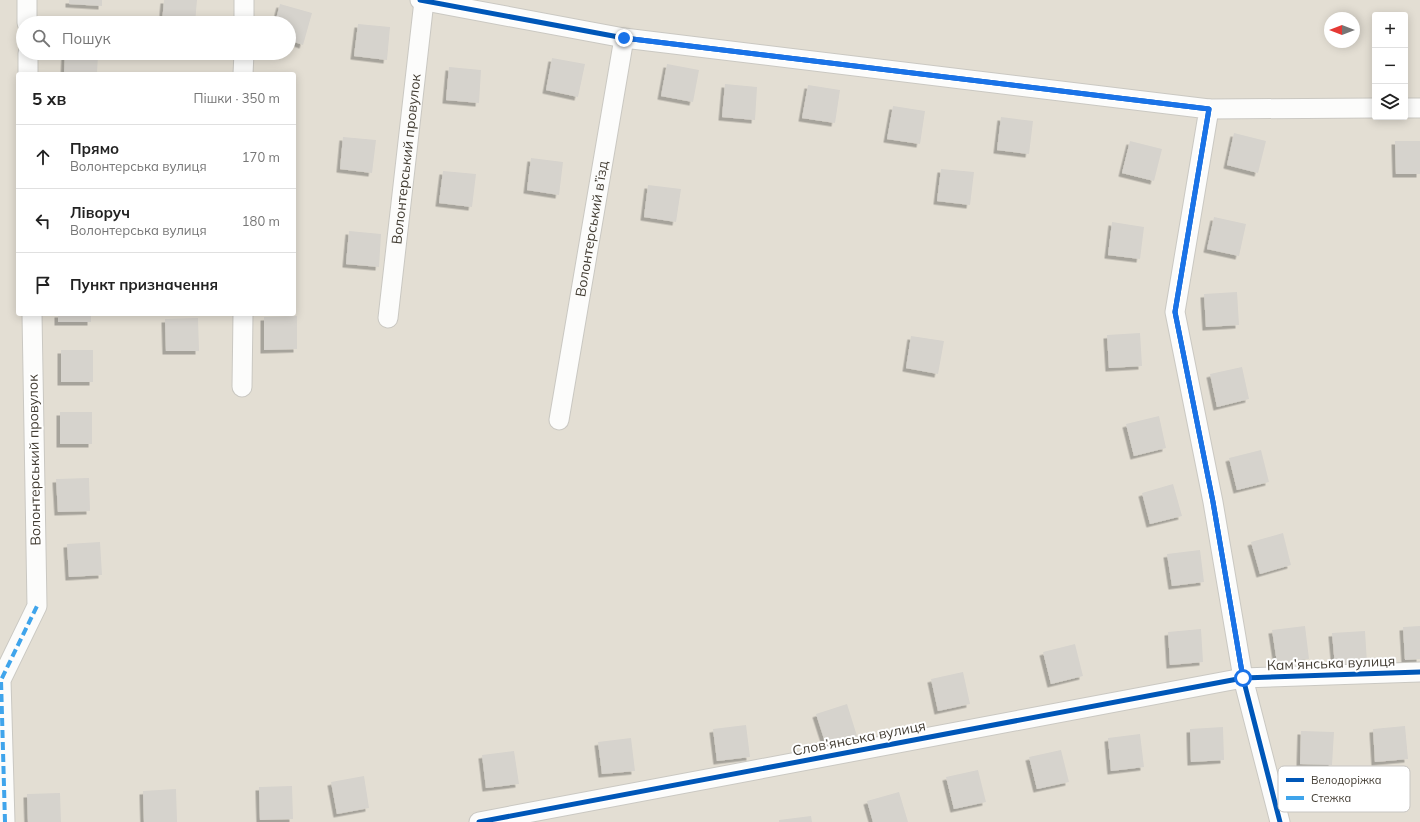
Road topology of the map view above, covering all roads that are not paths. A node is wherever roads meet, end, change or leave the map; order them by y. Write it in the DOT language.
graph roads {
  1 [pos="27,0"];
  2 [pos="244,0"];
  3 [pos="422,1"];
  4 [pos="27,16"];
  5 [pos="244,16"];
  6 [pos="624,38"];
  7 [pos="28,60"];
  8 [pos="244,60"];
  9 [pos="28,72"];
  10 [pos="244,72"];
  11 [pos="1372,108"];
  12 [pos="1408,108"];
  13 [pos="1420,108"];
  14 [pos="1209,109"];
  15 [pos="32,316"];
  16 [pos="243,316"];
  17 [pos="388,318"];
  18 [pos="242,387"];
  19 [pos="559,420"];
  20 [pos="1420,672"];
  21 [pos="1243,678"];
  22 [pos="5,822"];
  23 [pos="479,822"];
  24 [pos="1280,822"];
  1 -- 4 [label="street"];
  2 -- 5 [label="street"];
  3 -- 6 [label="street"];
  3 -- 17 [label="street, Волонтерський провулок"];
  6 -- 14 [label="street"];
  6 -- 19 [label="street, Волонтерський в’їзд"];
  7 -- 9 [label="street"];
  8 -- 10 [label="street"];
  11 -- 14 [label="street"];
  12 -- 13 [label="street"];
  14 -- 21 [label="street"];
  15 -- 22 [label="street, Волонтерський провулок"];
  16 -- 18 [label="street"];
  20 -- 21 [label="street, Кам’янська вулиця"];
  21 -- 23 [label="street, Слов’янська вулиця"];
  21 -- 24 [label="street"];
}
